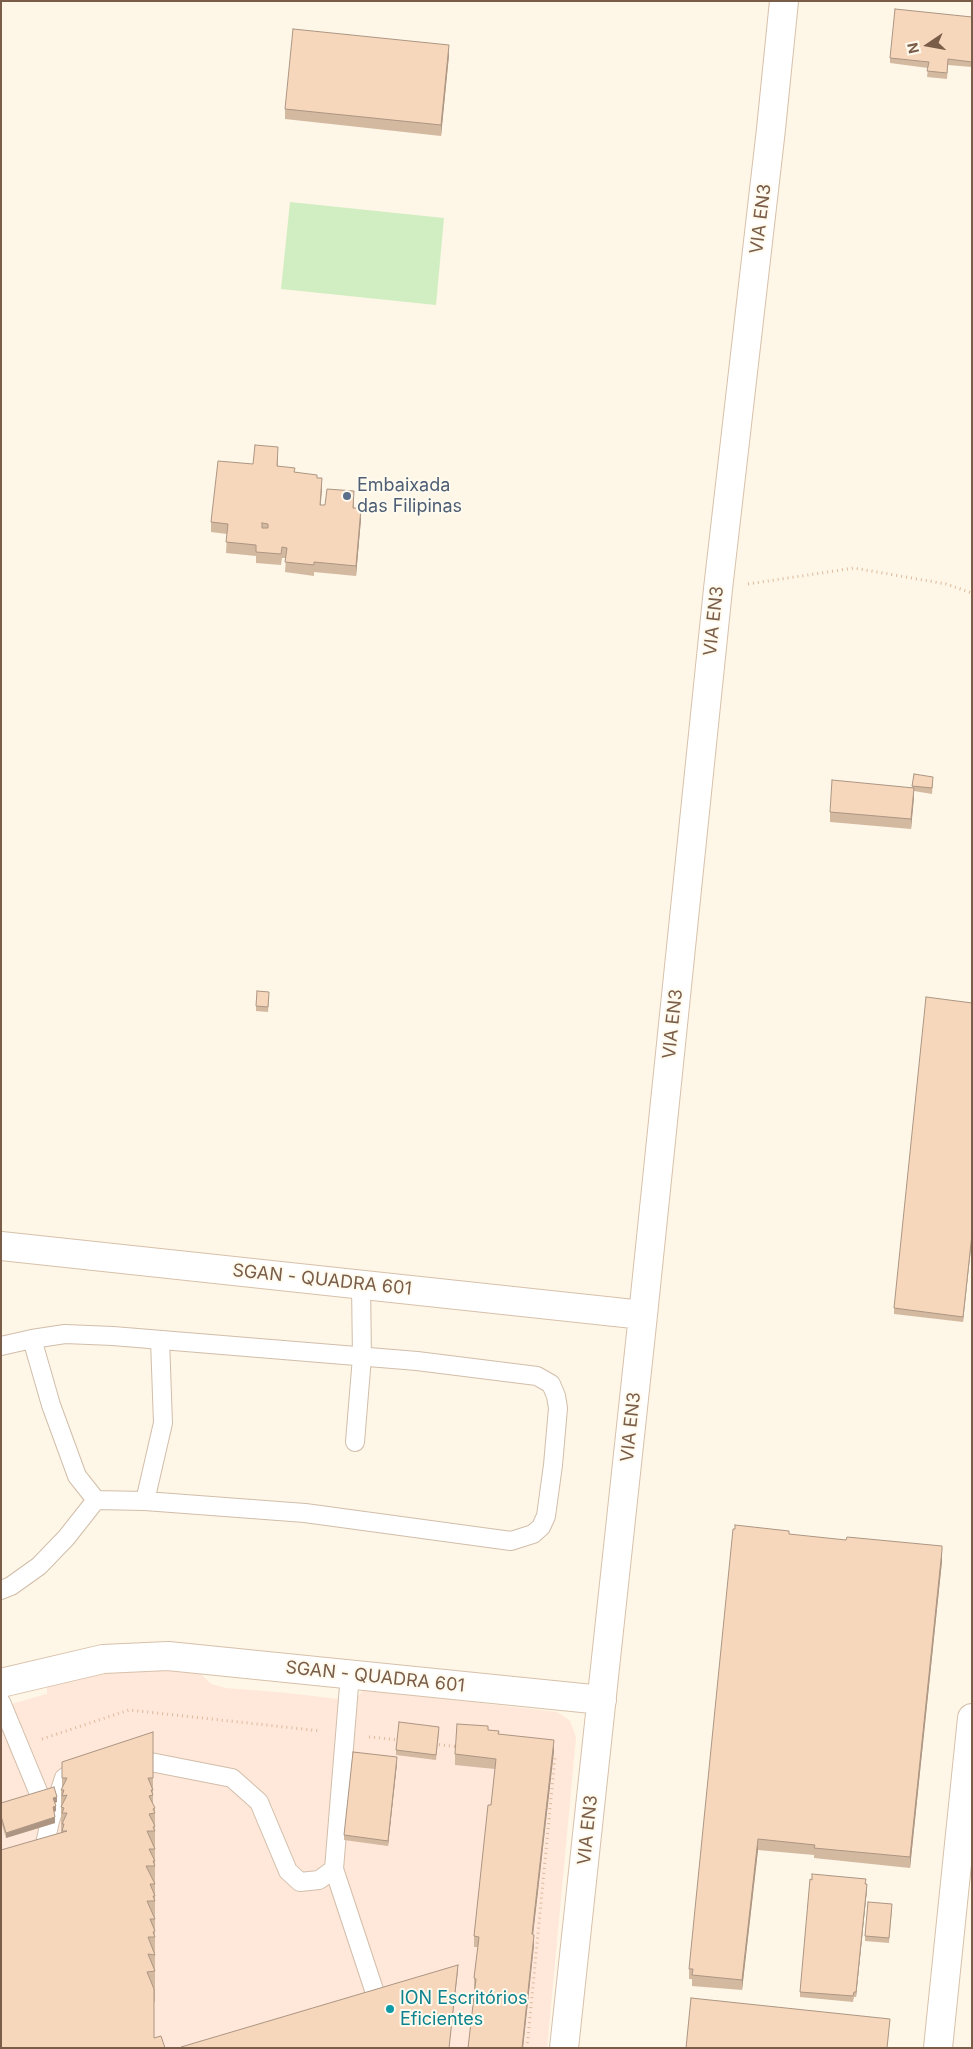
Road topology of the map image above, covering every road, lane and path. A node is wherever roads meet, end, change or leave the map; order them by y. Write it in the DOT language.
graph roads {
  1 [pos="784,1"];
  2 [pos="718,589"];
  3 [pos="972,593"];
  4 [pos="1,1246"];
  5 [pos="361,1285"];
  6 [pos="644,1315"];
  7 [pos="32,1339"];
  8 [pos="160,1340"];
  9 [pos="1,1346"];
  10 [pos="362,1356"];
  11 [pos="355,1442"];
  12 [pos="96,1500"];
  13 [pos="145,1502"];
  14 [pos="1,1590"];
  15 [pos="350,1674"];
  16 [pos="1,1683"];
  17 [pos="602,1700"];
  18 [pos="1,1702"];
  19 [pos="972,1718"];
  20 [pos="115,1758"];
  21 [pos="87,1761"];
  22 [pos="50,1821"];
  23 [pos="334,1869"];
  24 [pos="38,1879"];
  25 [pos="376,1996"];
  26 [pos="564,2048"];
  27 [pos="938,2048"];
  1 -- 2 [label="street, VIA EN3"];
  2 -- 3 [label="path"];
  2 -- 6 [label="street, VIA EN3"];
  4 -- 5 [label="street, SGAN - QUADRA 601"];
  5 -- 6 [label="street, SGAN - QUADRA 601"];
  5 -- 10 [label="lane"];
  6 -- 17 [label="street, VIA EN3"];
  7 -- 8 [label="lane"];
  7 -- 9 [label="lane"];
  7 -- 12 [label="lane"];
  8 -- 10 [label="lane"];
  8 -- 13 [label="lane"];
  10 -- 11 [label="lane"];
  10 -- 13 [label="lane"];
  12 -- 13 [label="lane"];
  12 -- 14 [label="lane"];
  15 -- 16 [label="street, SGAN - QUADRA 601"];
  15 -- 17 [label="street, SGAN - QUADRA 601"];
  15 -- 23 [label="lane"];
  17 -- 26 [label="street, VIA EN3"];
  18 -- 22 [label="lane"];
  19 -- 27 [label="street"];
  20 -- 23 [label="lane"];
  21 -- 22 [label="lane"];
  22 -- 24 [label="lane"];
  23 -- 25 [label="lane"];
}
